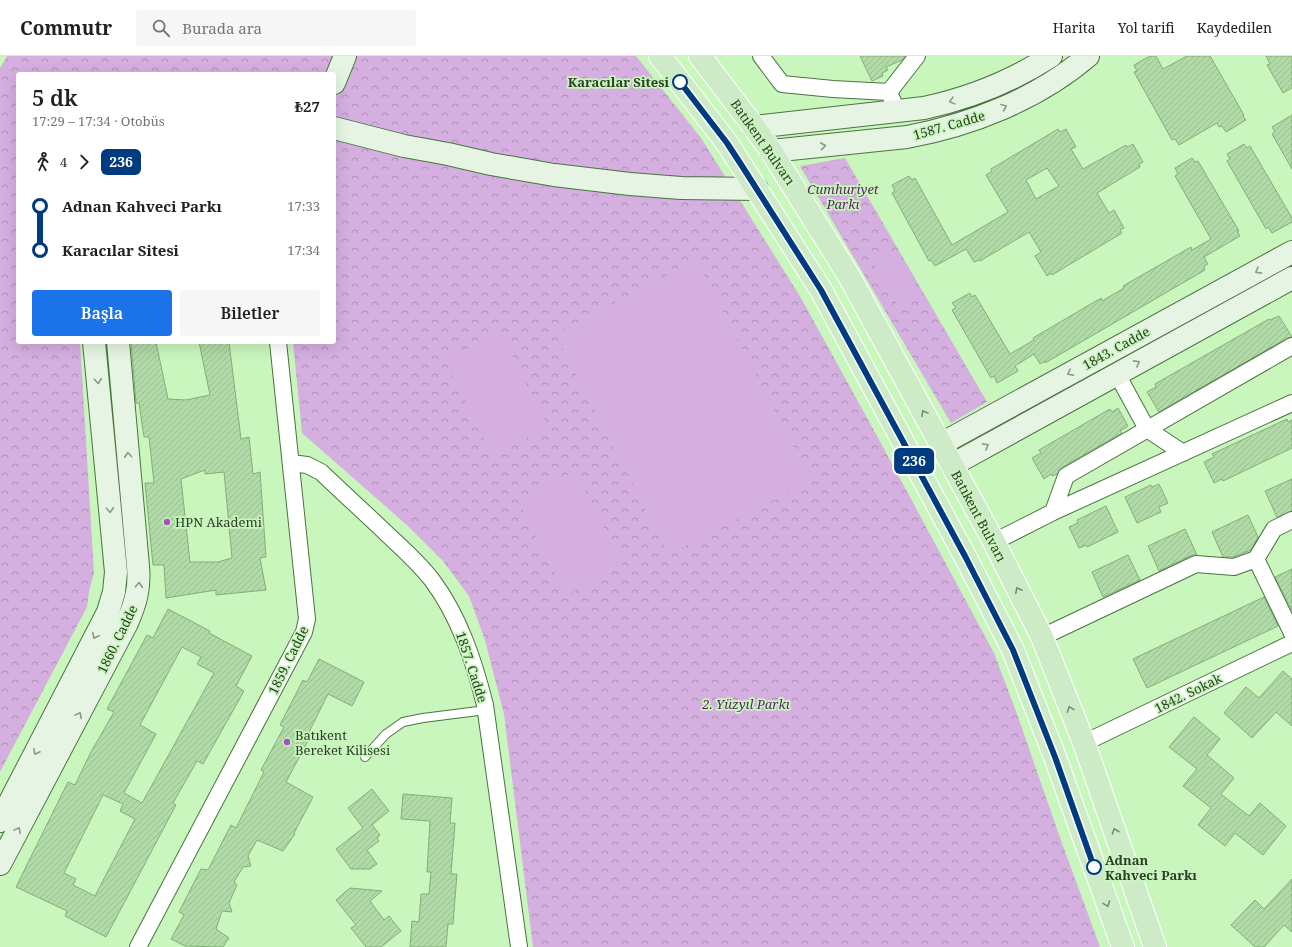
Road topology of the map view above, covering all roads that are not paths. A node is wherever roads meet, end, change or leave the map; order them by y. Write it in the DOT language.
graph roads {
  1 [pos="345,56"];
  2 [pos="660,56"];
  3 [pos="700,56"];
  4 [pos="761,56"];
  5 [pos="899,56"];
  6 [pos="917,56"];
  7 [pos="1051,56"];
  8 [pos="1088,56"];
  9 [pos="906,71"];
  10 [pos="336,78"];
  11 [pos="893,102"];
  12 [pos="794,123"];
  13 [pos="754,127"];
  14 [pos="336,129"];
  15 [pos="797,148"];
  16 [pos="771,151"];
  17 [pos="758,189"];
  18 [pos="1292,252"];
  19 [pos="1292,279"];
  20 [pos="94,344"];
  21 [pos="118,344"];
  22 [pos="278,344"];
  23 [pos="1292,346"];
  24 [pos="1117,374"];
  25 [pos="1292,403"];
  26 [pos="1147,429"];
  27 [pos="941,444"];
  28 [pos="1183,453"];
  29 [pos="291,463"];
  30 [pos="952,465"];
  31 [pos="1053,512"];
  32 [pos="1292,520"];
  33 [pos="994,542"];
  34 [pos="1256,559"];
  35 [pos="1292,633"];
  36 [pos="1042,637"];
  37 [pos="1292,643"];
  38 [pos="486,710"];
  39 [pos="1084,743"];
  40 [pos="365,757"];
  41 [pos="0,821"];
  42 [pos="0,864"];
  43 [pos="138,947"];
  44 [pos="519,947"];
  45 [pos="1123,947"];
  46 [pos="1155,947"];
  1 -- 10 [label="street"];
  2 -- 17 [label="main road"];
  3 -- 13 [label="main road, Batıkent Bulvarı"];
  4 -- 11 [label="street"];
  5 -- 9 [label="street"];
  6 -- 9 [label="street"];
  7 -- 11 [label="street, 1587. Cadde, one-way"];
  15 -- 8 [label="street, 1587. Cadde, one-way"];
  9 -- 11 [label="street"];
  11 -- 12 [label="street, 1587. Cadde"];
  12 -- 13 [label="street, 1587. Cadde"];
  12 -- 15 [label="street"];
  13 -- 16 [label="main road, Batıkent Bulvarı"];
  14 -- 17 [label="street"];
  15 -- 16 [label="street, 1587. Cadde"];
  27 -- 16 [label="main road, Batıkent Bulvarı, one-way"];
  17 -- 45 [label="main road, one-way"];
  18 -- 27 [label="street, 1843. Cadde, one-way"];
  24 -- 19 [label="street, 1843. Cadde, one-way"];
  20 -- 41 [label="street, 1860. Cadde, one-way"];
  42 -- 21 [label="street, 1860. Cadde, one-way"];
  22 -- 29 [label="street, 1859. Cadde"];
  23 -- 26 [label="street"];
  24 -- 26 [label="street"];
  30 -- 24 [label="street, 1843. Cadde, one-way"];
  25 -- 28 [label="street"];
  26 -- 28 [label="street"];
  26 -- 31 [label="street"];
  27 -- 30 [label="main road, Batıkent Bulvarı"];
  28 -- 31 [label="street"];
  29 -- 38 [label="street, 1857. Cadde"];
  29 -- 43 [label="street, 1859. Cadde"];
  30 -- 33 [label="main road, Batıkent Bulvarı"];
  31 -- 33 [label="street"];
  32 -- 34 [label="street"];
  36 -- 33 [label="main road, Batıkent Bulvarı, one-way"];
  34 -- 35 [label="street"];
  34 -- 36 [label="street"];
  39 -- 36 [label="main road, Batıkent Bulvarı, one-way"];
  37 -- 39 [label="street, 1842. Sokak"];
  38 -- 40 [label="lane"];
  38 -- 44 [label="street, 1857. Cadde"];
  46 -- 39 [label="main road, Batıkent Bulvarı, one-way"];
}
